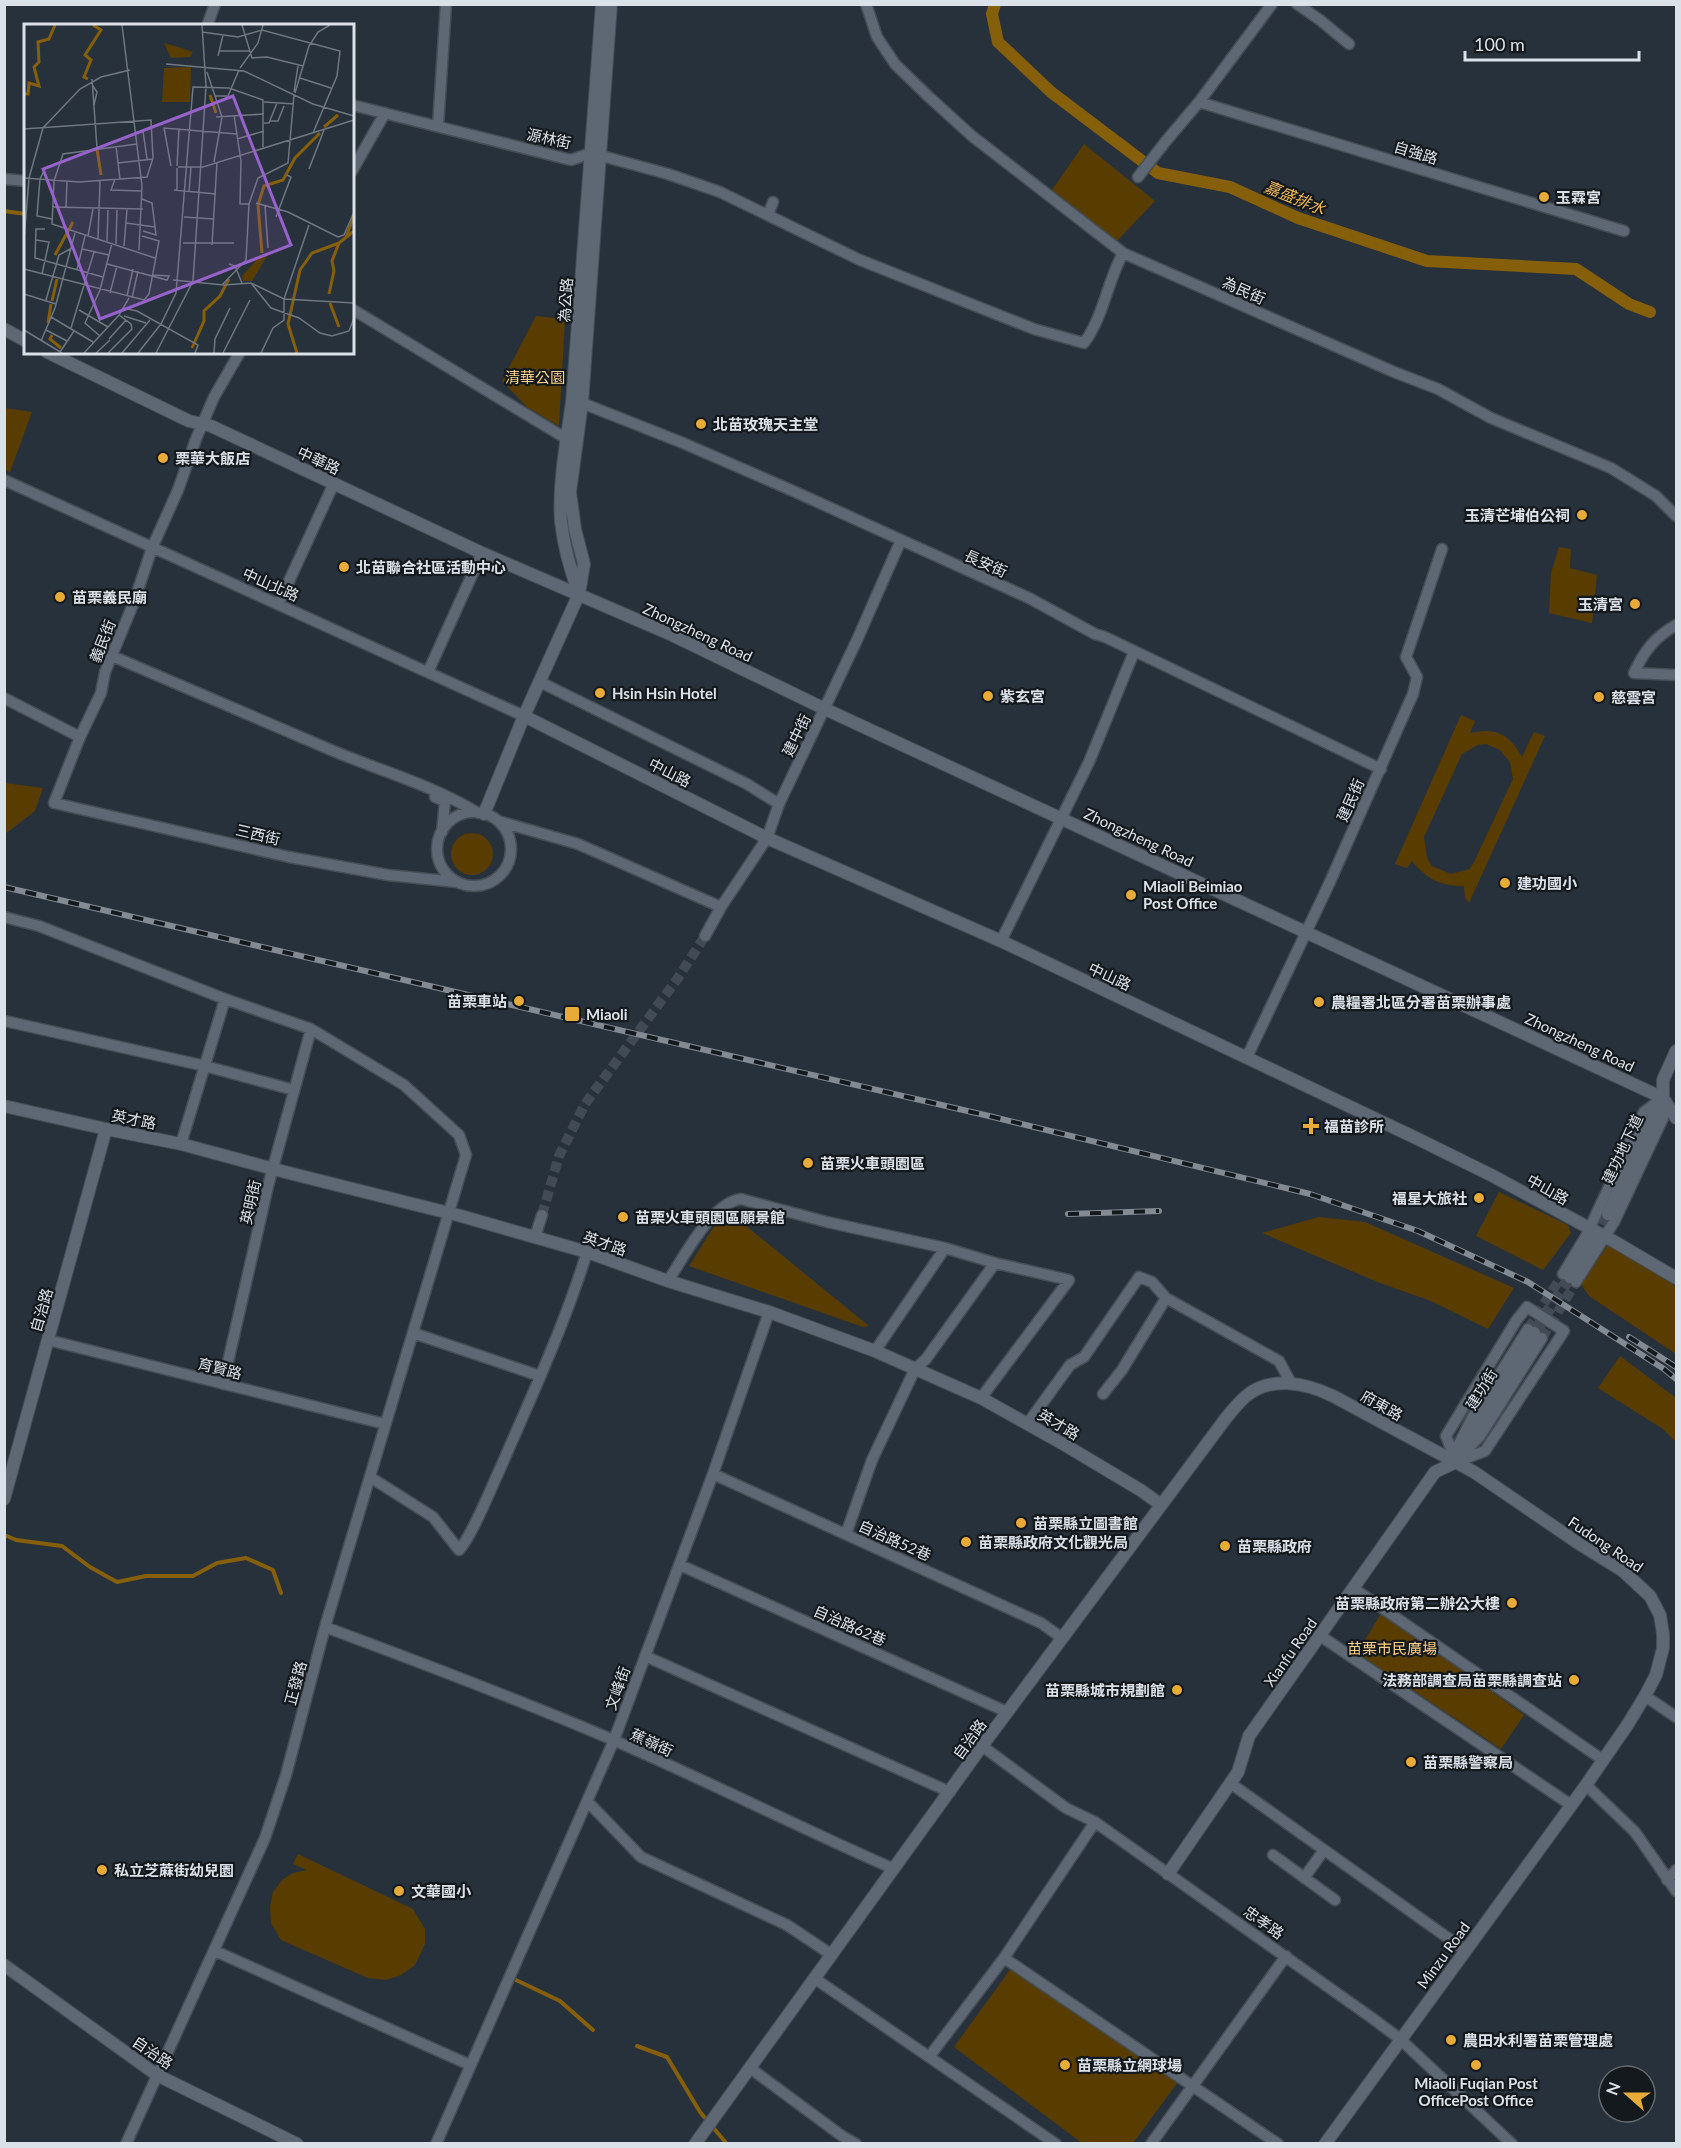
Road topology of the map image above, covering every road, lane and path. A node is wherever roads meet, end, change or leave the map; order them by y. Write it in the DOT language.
graph roads {
  1 [pos="215,4"];
  2 [pos="446,4"];
  3 [pos="602,4"];
  4 [pos="611,4"];
  5 [pos="866,4"];
  6 [pos="1272,4"];
  7 [pos="1297,4"];
  8 [pos="208,24"];
  9 [pos="1349,44"];
  10 [pos="1199,102"];
  11 [pos="354,105"];
  12 [pos="385,113"];
  13 [pos="438,126"];
  14 [pos="596,154"];
  15 [pos="354,167"];
  16 [pos="1138,177"];
  17 [pos="4,179"];
  18 [pos="24,181"];
  19 [pos="773,202"];
  20 [pos="768,214"];
  21 [pos="1624,231"];
  22 [pos="1123,253"];
  23 [pos="354,310"];
  24 [pos="4,329"];
  25 [pos="24,340"];
  26 [pos="51,354"];
  27 [pos="239,354"];
  28 [pos="577,402"];
  29 [pos="203,424"];
  30 [pos="572,440"];
  31 [pos="4,480"];
  32 [pos="334,483"];
  33 [pos="1677,516"];
  34 [pos="901,540"];
  35 [pos="152,548"];
  36 [pos="1442,549"];
  37 [pos="482,553"];
  38 [pos="579,594"];
  39 [pos="279,603"];
  40 [pos="1677,626"];
  41 [pos="1134,652"];
  42 [pos="112,656"];
  43 [pos="428,672"];
  44 [pos="1677,675"];
  45 [pos="540,682"];
  46 [pos="4,698"];
  47 [pos="825,709"];
  48 [pos="524,716"];
  49 [pos="80,737"];
  50 [pos="1381,769"];
  51 [pos="422,785"];
  52 [pos="54,803"];
  53 [pos="779,804"];
  54 [pos="481,813"];
  55 [pos="1062,818"];
  56 [pos="498,821"];
  57 [pos="442,832"];
  58 [pos="767,838"];
  59 [pos="456,882"];
  60 [pos="721,907"];
  61 [pos="4,917"];
  62 [pos="1306,933"];
  63 [pos="705,936"];
  64 [pos="1001,941"];
  65 [pos="225,999"];
  66 [pos="4,1020"];
  67 [pos="310,1029"];
  68 [pos="1677,1051"];
  69 [pos="1247,1057"];
  70 [pos="205,1066"];
  71 [pos="294,1090"];
  72 [pos="1663,1098"];
  73 [pos="4,1106"];
  74 [pos="1677,1118"];
  75 [pos="106,1129"];
  76 [pos="181,1144"];
  77 [pos="273,1169"];
  78 [pos="447,1213"];
  79 [pos="1608,1214"];
  80 [pos="542,1215"];
  81 [pos="1589,1228"];
  82 [pos="535,1237"];
  83 [pos="1600,1239"];
  84 [pos="945,1248"];
  85 [pos="587,1252"];
  86 [pos="995,1263"];
  87 [pos="1570,1278"];
  88 [pos="1677,1278"];
  89 [pos="668,1281"];
  90 [pos="1166,1298"];
  91 [pos="769,1312"];
  92 [pos="412,1333"];
  93 [pos="1535,1333"];
  94 [pos="48,1340"];
  95 [pos="875,1351"];
  96 [pos="915,1369"];
  97 [pos="540,1376"];
  98 [pos="1291,1383"];
  99 [pos="223,1384"];
  100 [pos="1103,1394"];
  101 [pos="981,1398"];
  102 [pos="1028,1423"];
  103 [pos="385,1424"];
  104 [pos="1456,1462"];
  105 [pos="713,1474"];
  106 [pos="370,1477"];
  107 [pos="4,1499"];
  108 [pos="1161,1505"];
  109 [pos="846,1534"];
  110 [pos="680,1566"];
  111 [pos="1353,1588"];
  112 [pos="325,1627"];
  113 [pos="1319,1635"];
  114 [pos="1062,1638"];
  115 [pos="645,1656"];
  116 [pos="1645,1696"];
  117 [pos="1007,1712"];
  118 [pos="1677,1717"];
  119 [pos="614,1740"];
  120 [pos="982,1746"];
  121 [pos="1603,1760"];
  122 [pos="1230,1783"];
  123 [pos="1586,1785"];
  124 [pos="950,1792"];
  125 [pos="587,1801"];
  126 [pos="1571,1804"];
  127 [pos="1095,1822"];
  128 [pos="1324,1850"];
  129 [pos="1273,1855"];
  130 [pos="894,1869"];
  131 [pos="1677,1870"];
  132 [pos="1168,1874"];
  133 [pos="1304,1878"];
  134 [pos="1667,1880"];
  135 [pos="1677,1891"];
  136 [pos="1335,1900"];
  137 [pos="1465,1950"];
  138 [pos="215,1951"];
  139 [pos="832,1955"];
  140 [pos="1286,1956"];
  141 [pos="1004,1958"];
  142 [pos="4,1965"];
  143 [pos="814,1978"];
  144 [pos="1400,2039"];
  145 [pos="929,2057"];
  146 [pos="470,2065"];
  147 [pos="750,2068"];
  148 [pos="157,2075"];
  149 [pos="1193,2084"];
  150 [pos="699,2139"];
  151 [pos="126,2144"];
  152 [pos="297,2144"];
  153 [pos="436,2144"];
  154 [pos="856,2144"];
  155 [pos="1056,2144"];
  156 [pos="1151,2144"];
  157 [pos="1278,2144"];
  158 [pos="1326,2144"];
  159 [pos="1512,2144"];
  1 -- 8 [label="street"];
  2 -- 13 [label="street"];
  3 -- 14 [label="street, 為公路"];
  4 -- 14 [label="street, 為公路"];
  5 -- 22 [label="street, 為民街"];
  6 -- 10 [label="street"];
  7 -- 9 [label="street"];
  10 -- 16 [label="street"];
  10 -- 21 [label="street, 自強路"];
  11 -- 12 [label="street, 源林街"];
  12 -- 13 [label="street, 源林街"];
  12 -- 15 [label="street"];
  13 -- 14 [label="street, 源林街"];
  14 -- 20 [label="street, 源林街"];
  14 -- 28 [label="street, 為公路"];
  17 -- 18 [label="street"];
  19 -- 20 [label="street"];
  20 -- 22 [label="street, 源林街"];
  22 -- 33 [label="street, 為民街"];
  23 -- 30 [label="street"];
  24 -- 25 [label="street"];
  26 -- 29 [label="street, 中華路"];
  27 -- 29 [label="street, 義民街"];
  28 -- 30 [label="street, 為公路"];
  28 -- 34 [label="street, 長安街"];
  29 -- 32 [label="street, 中華路"];
  29 -- 35 [label="street, 義民街"];
  30 -- 38 [label="street, 為公路"];
  31 -- 35 [label="street, 中山北路"];
  32 -- 37 [label="street, 中華路"];
  32 -- 39 [label="street"];
  34 -- 41 [label="street, 長安街"];
  34 -- 47 [label="street, 建中街"];
  35 -- 39 [label="street, 中山北路"];
  35 -- 42 [label="street, 義民街"];
  36 -- 50 [label="street, 建民街"];
  37 -- 38 [label="street, 中華路"];
  37 -- 43 [label="street"];
  38 -- 45 [label="street"];
  38 -- 47 [label="street, Zhongzheng Road"];
  39 -- 43 [label="street, 中山北路"];
  40 -- 44 [label="street"];
  41 -- 50 [label="street, 長安街"];
  41 -- 55 [label="street"];
  42 -- 49 [label="street, 義民街"];
  42 -- 51 [label="street"];
  43 -- 48 [label="street, 中山北路"];
  45 -- 48 [label="street"];
  45 -- 53 [label="street"];
  46 -- 49 [label="street"];
  47 -- 53 [label="street, 建中街"];
  47 -- 55 [label="street, Zhongzheng Road"];
  48 -- 54 [label="street"];
  48 -- 58 [label="street, 中山路"];
  49 -- 52 [label="street, 義民街"];
  50 -- 62 [label="street, 建民街"];
  51 -- 54 [label="street"];
  51 -- 57 [label="street"];
  52 -- 59 [label="street, 三西街"];
  53 -- 58 [label="street, 建中街"];
  54 -- 56 [label="street"];
  54 -- 57 [label="street"];
  55 -- 62 [label="street, Zhongzheng Road"];
  55 -- 64 [label="street"];
  56 -- 59 [label="street"];
  56 -- 60 [label="street"];
  57 -- 59 [label="street"];
  58 -- 60 [label="street, 建中街"];
  58 -- 64 [label="street, 中山路"];
  60 -- 63 [label="street, 建中街"];
  61 -- 65 [label="street, 正發路"];
  62 -- 69 [label="street, 建民街"];
  62 -- 72 [label="street, Zhongzheng Road"];
  64 -- 69 [label="street, 中山路"];
  65 -- 67 [label="street, 正發路"];
  65 -- 70 [label="street"];
  66 -- 70 [label="street"];
  67 -- 71 [label="street, 英明街"];
  67 -- 78 [label="street, 正發路"];
  68 -- 72 [label="street"];
  69 -- 81 [label="street, 中山路"];
  70 -- 71 [label="street"];
  70 -- 76 [label="street"];
  71 -- 77 [label="street, 英明街"];
  72 -- 74 [label="street"];
  72 -- 79 [label="street, 建功地下道"];
  72 -- 81 [label="street"];
  72 -- 83 [label="street"];
  73 -- 75 [label="street, 英才路"];
  75 -- 76 [label="street, 英才路"];
  75 -- 94 [label="street, 自治路"];
  76 -- 77 [label="street, 英才路"];
  77 -- 78 [label="street, 英才路"];
  77 -- 99 [label="street, 英明街"];
  78 -- 82 [label="street, 英才路"];
  78 -- 92 [label="street, 正發路"];
  80 -- 82 [label="street"];
  81 -- 83 [label="street, 中山路"];
  81 -- 87 [label="street"];
  82 -- 85 [label="street, 英才路"];
  83 -- 87 [label="street"];
  83 -- 88 [label="street, 中山路"];
  84 -- 86 [label="street"];
  84 -- 89 [label="street"];
  84 -- 95 [label="street"];
  85 -- 89 [label="street, 英才路"];
  85 -- 97 [label="street"];
  86 -- 96 [label="street"];
  86 -- 101 [label="street"];
  89 -- 91 [label="street, 英才路"];
  90 -- 98 [label="street"];
  90 -- 100 [label="street"];
  90 -- 102 [label="street"];
  91 -- 95 [label="street, 英才路"];
  91 -- 105 [label="street, 文峰街"];
  92 -- 97 [label="street"];
  92 -- 103 [label="street, 正發路"];
  93 -- 104 [label="street, 建功街"];
  94 -- 99 [label="street, 育賢路"];
  94 -- 107 [label="street, 自治路"];
  95 -- 96 [label="street, 英才路"];
  96 -- 101 [label="street, 英才路"];
  96 -- 109 [label="street"];
  97 -- 106 [label="street"];
  98 -- 104 [label="street, 府東路"];
  98 -- 108 [label="street, 自治路"];
  99 -- 103 [label="street, 育賢路"];
  101 -- 102 [label="street, 英才路"];
  102 -- 108 [label="street, 英才路"];
  103 -- 106 [label="street, 正發路"];
  104 -- 104 [label="street"];
  104 -- 111 [label="street, Xianfu Road"];
  104 -- 116 [label="street, Fudong Road"];
  105 -- 109 [label="street, 自治路52巷"];
  105 -- 110 [label="street, 文峰街"];
  106 -- 112 [label="street, 正發路"];
  108 -- 114 [label="street, 自治路"];
  109 -- 114 [label="street, 自治路52巷"];
  110 -- 115 [label="street, 文峰街"];
  110 -- 117 [label="street, 自治路62巷"];
  111 -- 113 [label="street, Xianfu Road"];
  111 -- 121 [label="street"];
  112 -- 119 [label="street, 蕉嶺街"];
  112 -- 138 [label="street, 正發路"];
  113 -- 122 [label="street, Xianfu Road"];
  113 -- 126 [label="street"];
  114 -- 117 [label="street, 自治路"];
  115 -- 119 [label="street, 文峰街"];
  115 -- 124 [label="street"];
  116 -- 118 [label="street"];
  116 -- 121 [label="street, Fudong Road"];
  117 -- 120 [label="street, 自治路"];
  119 -- 125 [label="street, 文峰街"];
  119 -- 130 [label="street, 蕉嶺街"];
  120 -- 124 [label="street, 自治路"];
  120 -- 127 [label="street, 忠孝路"];
  121 -- 123 [label="street, Fudong Road"];
  122 -- 128 [label="street"];
  122 -- 132 [label="street, Xianfu Road"];
  123 -- 126 [label="street, Minzu Road"];
  123 -- 134 [label="street"];
  124 -- 130 [label="street, 自治路"];
  125 -- 139 [label="street"];
  125 -- 146 [label="street, 文峰街"];
  126 -- 137 [label="street, Minzu Road"];
  127 -- 132 [label="street, 忠孝路"];
  127 -- 141 [label="street"];
  128 -- 133 [label="street"];
  128 -- 137 [label="street"];
  129 -- 133 [label="street"];
  130 -- 139 [label="street, 自治路"];
  131 -- 134 [label="street"];
  132 -- 140 [label="street, 忠孝路"];
  133 -- 136 [label="street"];
  134 -- 135 [label="street"];
  137 -- 144 [label="street, Minzu Road"];
  138 -- 146 [label="street"];
  138 -- 148 [label="street, 正發路"];
  139 -- 143 [label="street, 自治路"];
  140 -- 144 [label="street, 忠孝路"];
  140 -- 149 [label="street"];
  141 -- 145 [label="street"];
  141 -- 149 [label="street"];
  142 -- 148 [label="street, 自治路"];
  143 -- 145 [label="street"];
  143 -- 147 [label="street, 自治路"];
  144 -- 158 [label="street, Minzu Road"];
  144 -- 159 [label="street, 忠孝路"];
  145 -- 155 [label="street"];
  146 -- 153 [label="street, 文峰街"];
  147 -- 150 [label="street, 自治路"];
  147 -- 154 [label="street"];
  148 -- 151 [label="street, 正發路"];
  148 -- 152 [label="street, 自治路"];
  149 -- 156 [label="street"];
  149 -- 157 [label="street"];
}
